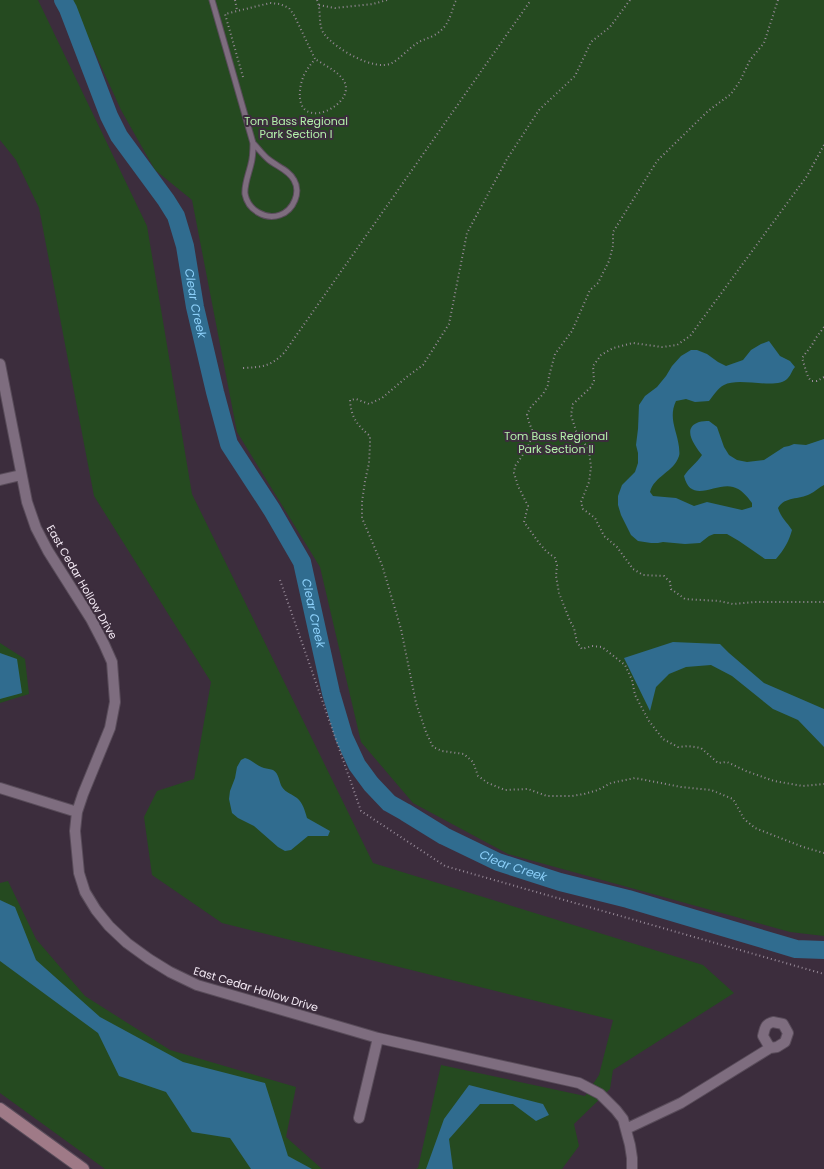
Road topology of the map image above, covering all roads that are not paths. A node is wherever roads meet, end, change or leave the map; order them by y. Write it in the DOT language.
graph roads {
  1 [pos="212,0"];
  2 [pos="253,143"];
  3 [pos="0,364"];
  4 [pos="21,475"];
  5 [pos="0,480"];
  6 [pos="0,788"];
  7 [pos="77,812"];
  8 [pos="378,1038"];
  9 [pos="770,1048"];
  10 [pos="0,1109"];
  11 [pos="359,1118"];
  12 [pos="626,1129"];
  13 [pos="83,1169"];
  14 [pos="632,1169"];
  1 -- 2 [label="lane"];
  2 -- 2 [label="lane"];
  3 -- 4 [label="street, East Cedar Hollow Drive"];
  4 -- 5 [label="street"];
  4 -- 7 [label="street, East Cedar Hollow Drive"];
  6 -- 7 [label="street"];
  7 -- 8 [label="street, East Cedar Hollow Drive"];
  8 -- 11 [label="street"];
  8 -- 12 [label="street, East Cedar Hollow Drive"];
  9 -- 12 [label="street"];
  10 -- 13 [label="main road"];
  12 -- 14 [label="street, East Cedar Hollow Drive"];
}
